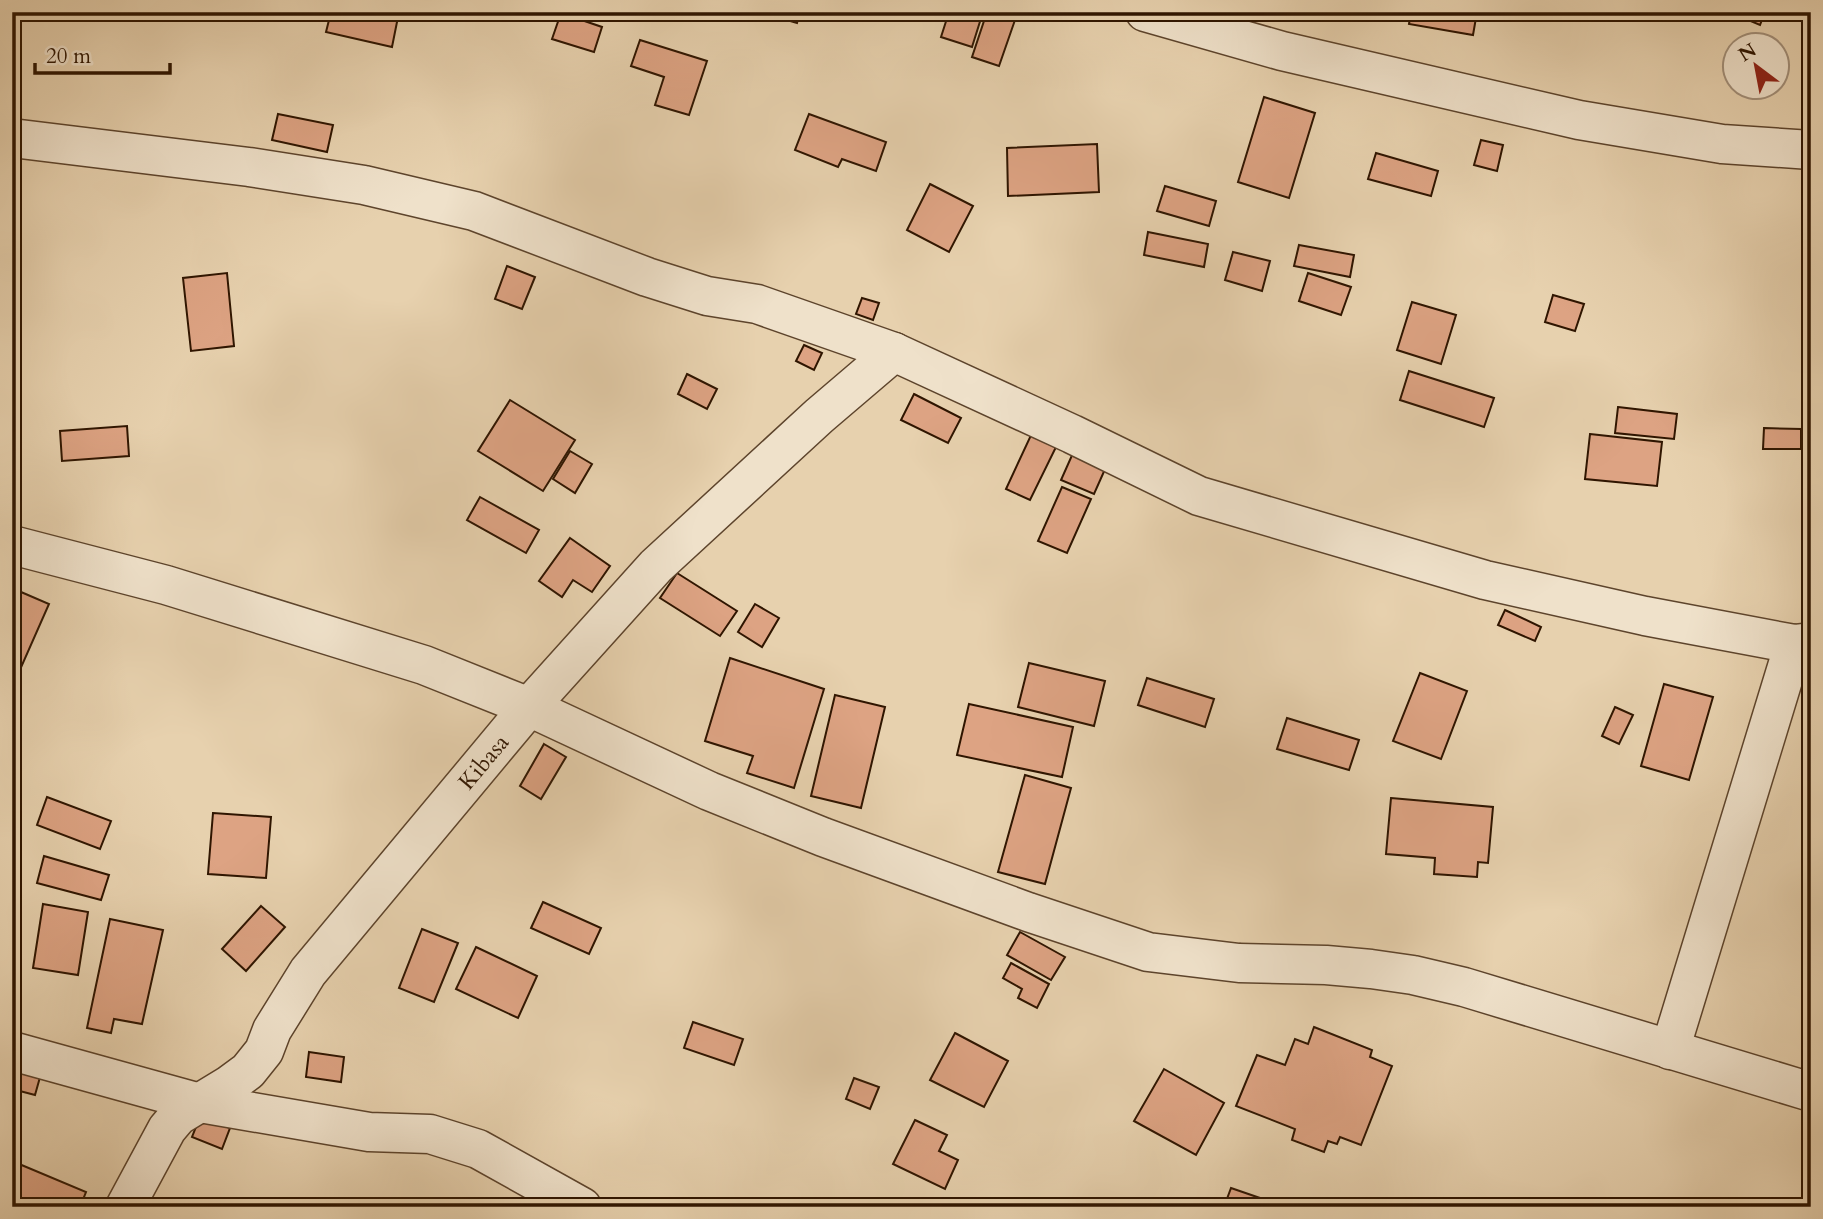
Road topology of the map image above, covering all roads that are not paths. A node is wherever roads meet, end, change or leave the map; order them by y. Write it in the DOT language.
graph roads {
  1 [pos="1145,12"];
  2 [pos="12,138"];
  3 [pos="1811,150"];
  4 [pos="894,352"];
  5 [pos="12,545"];
  6 [pos="1802,643"];
  7 [pos="529,707"];
  8 [pos="1670,1050"];
  9 [pos="12,1051"];
  10 [pos="1811,1092"];
  11 [pos="200,1103"];
  12 [pos="568,1203"];
  13 [pos="125,1207"];
  1 -- 3 [label="street"];
  2 -- 4 [label="street"];
  4 -- 6 [label="street"];
  4 -- 7 [label="street, Kibasa"];
  5 -- 7 [label="street"];
  6 -- 8 [label="street"];
  7 -- 8 [label="street"];
  7 -- 11 [label="street, Kibasa"];
  8 -- 10 [label="street"];
  9 -- 11 [label="street"];
  11 -- 12 [label="street"];
  11 -- 13 [label="street, Kibasa"];
}
